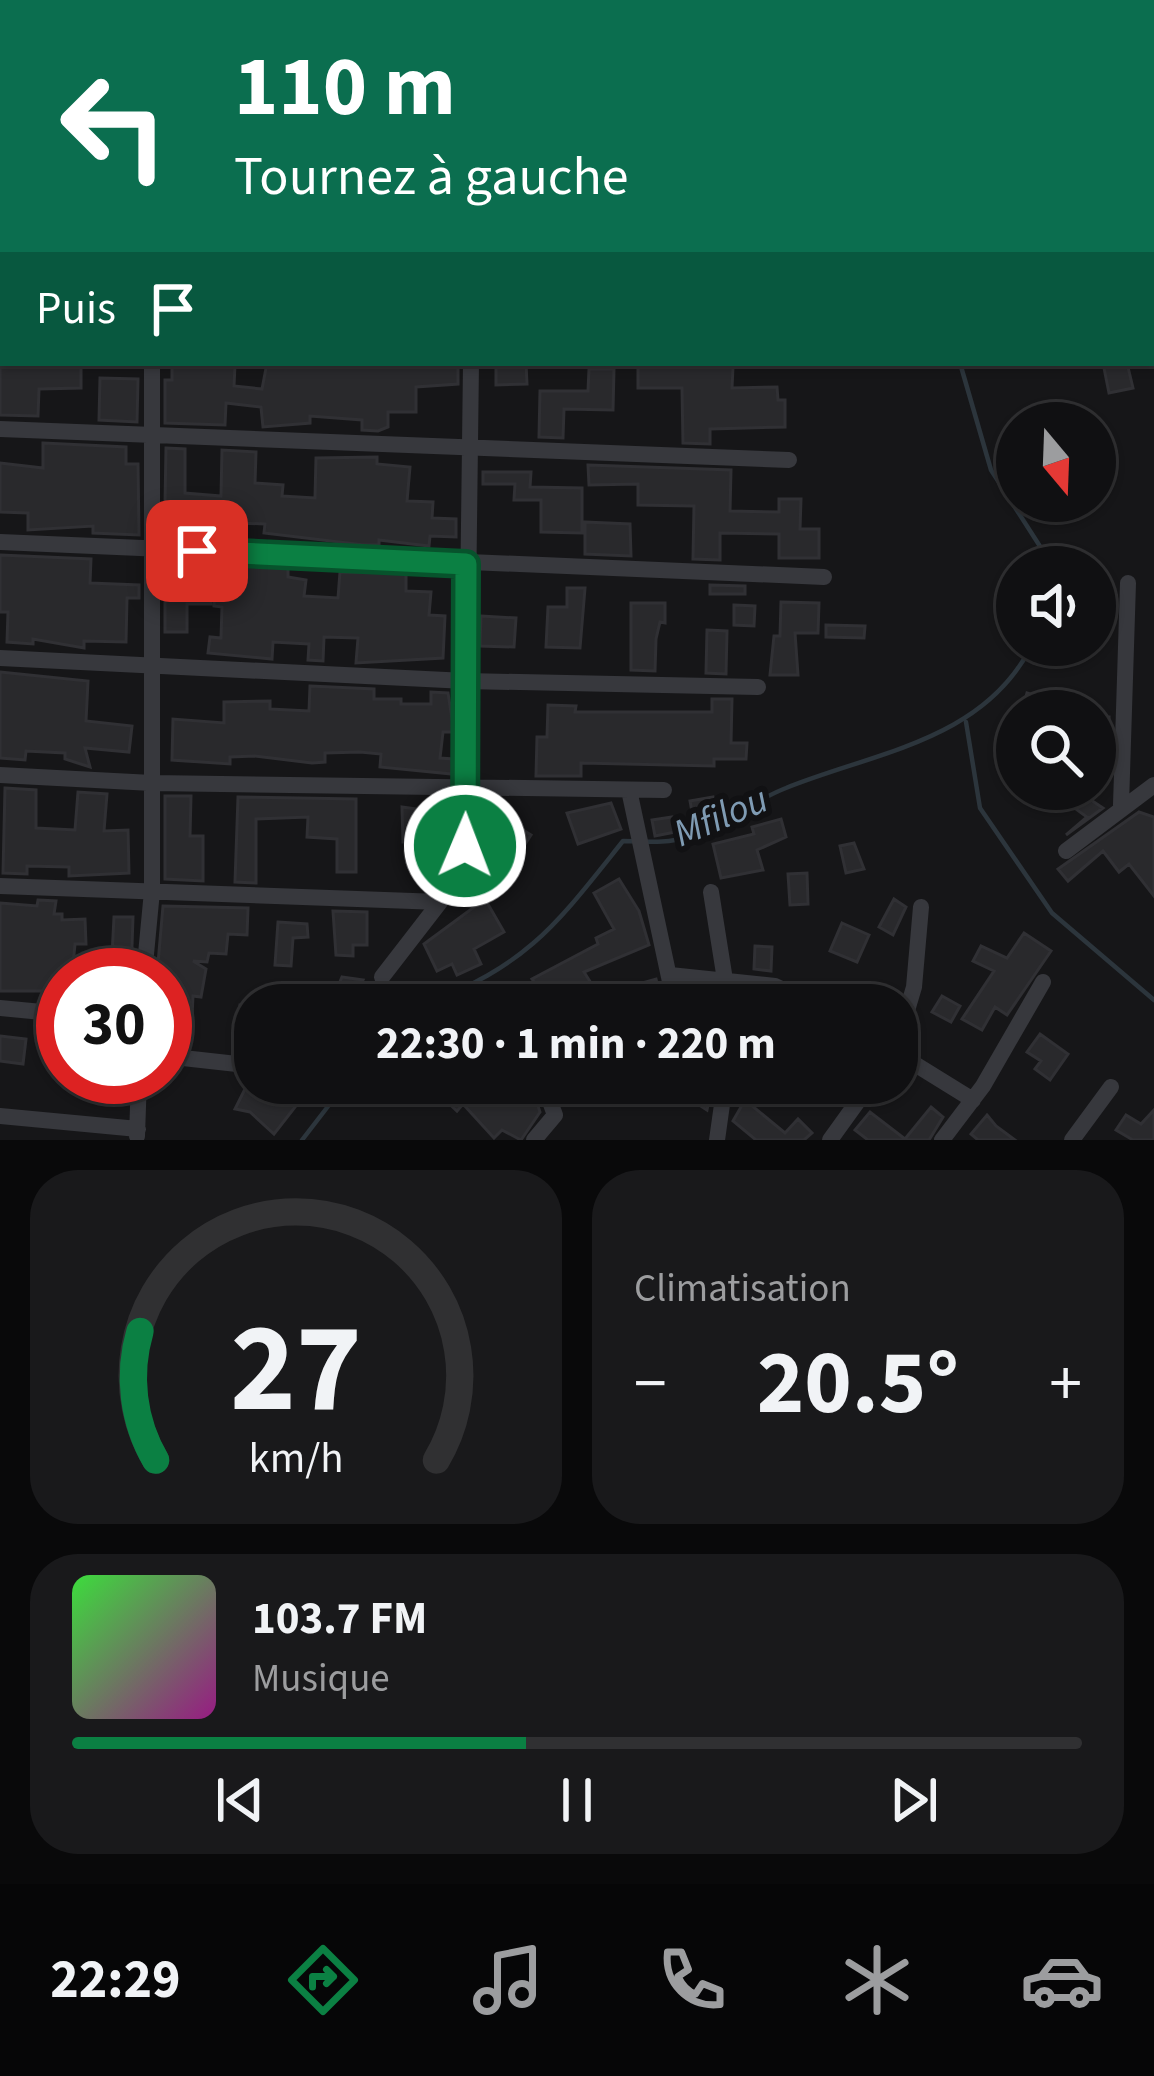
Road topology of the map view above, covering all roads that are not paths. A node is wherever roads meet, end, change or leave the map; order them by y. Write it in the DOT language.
graph roads {
  1 [pos="152,366"];
  2 [pos="471,366"];
  3 [pos="0,430"];
  4 [pos="152,438"];
  5 [pos="468,448"];
  6 [pos="788,460"];
  7 [pos="0,542"];
  8 [pos="152,549"];
  9 [pos="466,564"];
  10 [pos="824,577"];
  11 [pos="1128,583"];
  12 [pos="0,658"];
  13 [pos="152,665"];
  14 [pos="466,681"];
  15 [pos="758,687"];
  16 [pos="0,775"];
  17 [pos="152,783"];
  18 [pos="1154,785"];
  19 [pos="466,789"];
  20 [pos="629,790"];
  21 [pos="664,790"];
  22 [pos="1121,805"];
  23 [pos="1066,851"];
  24 [pos="0,886"];
  25 [pos="152,891"];
  26 [pos="711,892"];
  27 [pos="440,902"];
  28 [pos="921,907"];
  29 [pos="147,948"];
  30 [pos="670,975"];
  31 [pos="382,977"];
  32 [pos="729,980"];
  33 [pos="1043,982"];
  34 [pos="672,984"];
  35 [pos="729,984"];
  36 [pos="760,984"];
  37 [pos="914,984"];
  38 [pos="0,1007"];
  39 [pos="36,1011"];
  40 [pos="192,1059"];
  41 [pos="918,1062"];
  42 [pos="234,1064"];
  43 [pos="1112,1087"];
  44 [pos="973,1100"];
  45 [pos="139,1104"];
  46 [pos="551,1104"];
  47 [pos="722,1104"];
  48 [pos="857,1104"];
  49 [pos="0,1116"];
  50 [pos="137,1135"];
  51 [pos="534,1140"];
  52 [pos="717,1140"];
  53 [pos="830,1140"];
  54 [pos="943,1140"];
  55 [pos="1072,1140"];
  1 -- 4 [label="street"];
  2 -- 5 [label="street"];
  3 -- 4 [label="street"];
  4 -- 5 [label="street"];
  4 -- 8 [label="street"];
  5 -- 6 [label="street"];
  5 -- 9 [label="street"];
  7 -- 8 [label="street"];
  8 -- 9 [label="street"];
  8 -- 13 [label="street"];
  9 -- 10 [label="street"];
  9 -- 14 [label="street"];
  11 -- 22 [label="street"];
  12 -- 13 [label="street"];
  13 -- 14 [label="street"];
  13 -- 17 [label="street"];
  14 -- 15 [label="street"];
  14 -- 19 [label="street"];
  16 -- 17 [label="street"];
  17 -- 19 [label="street"];
  17 -- 25 [label="street"];
  18 -- 22 [label="street"];
  19 -- 20 [label="street"];
  19 -- 27 [label="street"];
  20 -- 21 [label="street"];
  20 -- 30 [label="street"];
  22 -- 23 [label="street"];
  24 -- 25 [label="street"];
  25 -- 27 [label="street"];
  25 -- 29 [label="street"];
  26 -- 32 [label="street"];
  27 -- 31 [label="street"];
  28 -- 37 [label="street"];
  30 -- 32 [label="street"];
  30 -- 34 [label="street"];
  32 -- 35 [label="street"];
  32 -- 36 [label="street"];
  33 -- 44 [label="street"];
  38 -- 39 [label="street"];
  40 -- 42 [label="street"];
  41 -- 44 [label="street"];
  43 -- 55 [label="street"];
  44 -- 54 [label="street"];
  45 -- 50 [label="street"];
  46 -- 51 [label="street"];
  47 -- 52 [label="street"];
  48 -- 53 [label="street"];
  49 -- 50 [label="street"];
}
